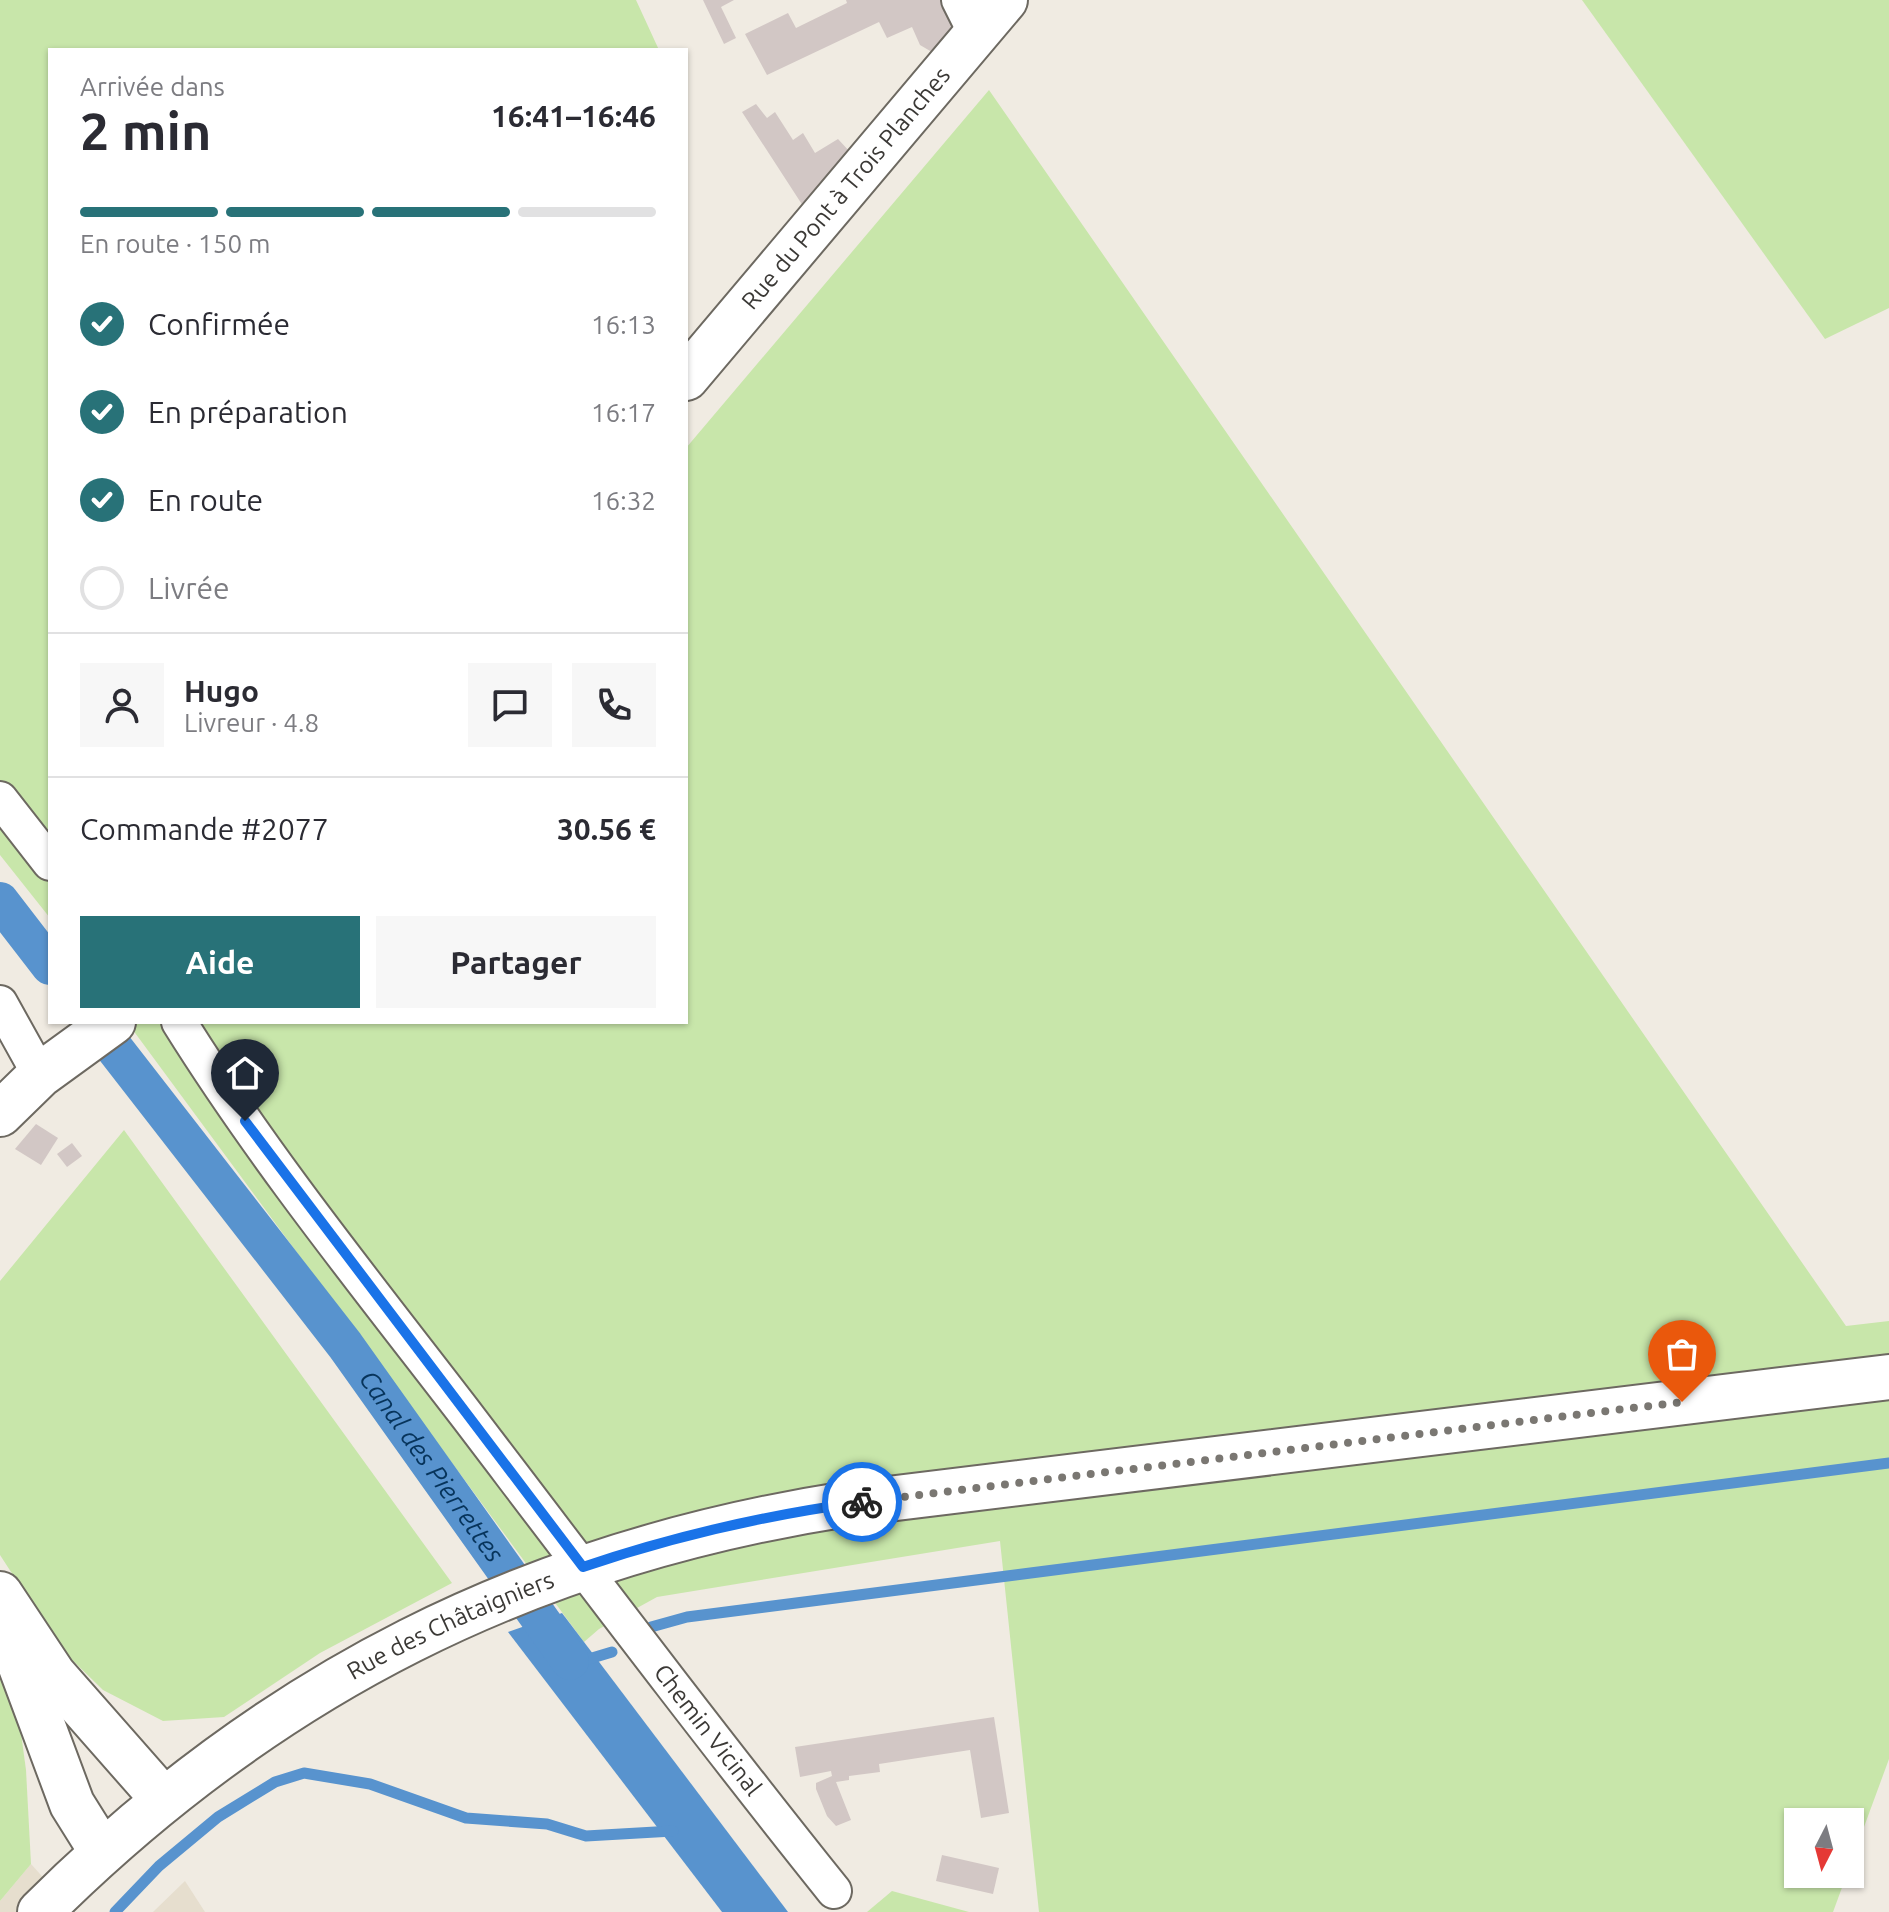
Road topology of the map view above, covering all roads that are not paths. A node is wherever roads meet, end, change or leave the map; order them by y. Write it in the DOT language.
graph roads {
  1 [pos="1005,0"];
  2 [pos="968,17"];
  3 [pos="688,375"];
  4 [pos="0,799"];
  5 [pos="48,860"];
  6 [pos="0,1003"];
  7 [pos="110,1024"];
  8 [pos="180,1024"];
  9 [pos="40,1075"];
  10 [pos="2,1108"];
  11 [pos="1889,1377"];
  12 [pos="569,1572"];
  13 [pos="0,1594"];
  14 [pos="0,1615"];
  15 [pos="163,1799"];
  16 [pos="102,1852"];
  17 [pos="834,1891"];
  18 [pos="40,1912"];
  1 -- 2 [label="street, Rue du Pont à Trois Planches"];
  2 -- 3 [label="street, Rue du Pont à Trois Planches"];
  4 -- 5 [label="street"];
  6 -- 9 [label="street"];
  7 -- 9 [label="street"];
  8 -- 12 [label="street, Chemin Vicinal"];
  9 -- 10 [label="street"];
  11 -- 12 [label="street, Rue des Châtaigniers"];
  12 -- 15 [label="street, Rue des Châtaigniers"];
  12 -- 17 [label="street, Chemin Vicinal"];
  13 -- 15 [label="street"];
  14 -- 16 [label="street"];
  15 -- 16 [label="street, Rue des Châtaigniers"];
  16 -- 18 [label="street, Rue des Châtaigniers"];
}
